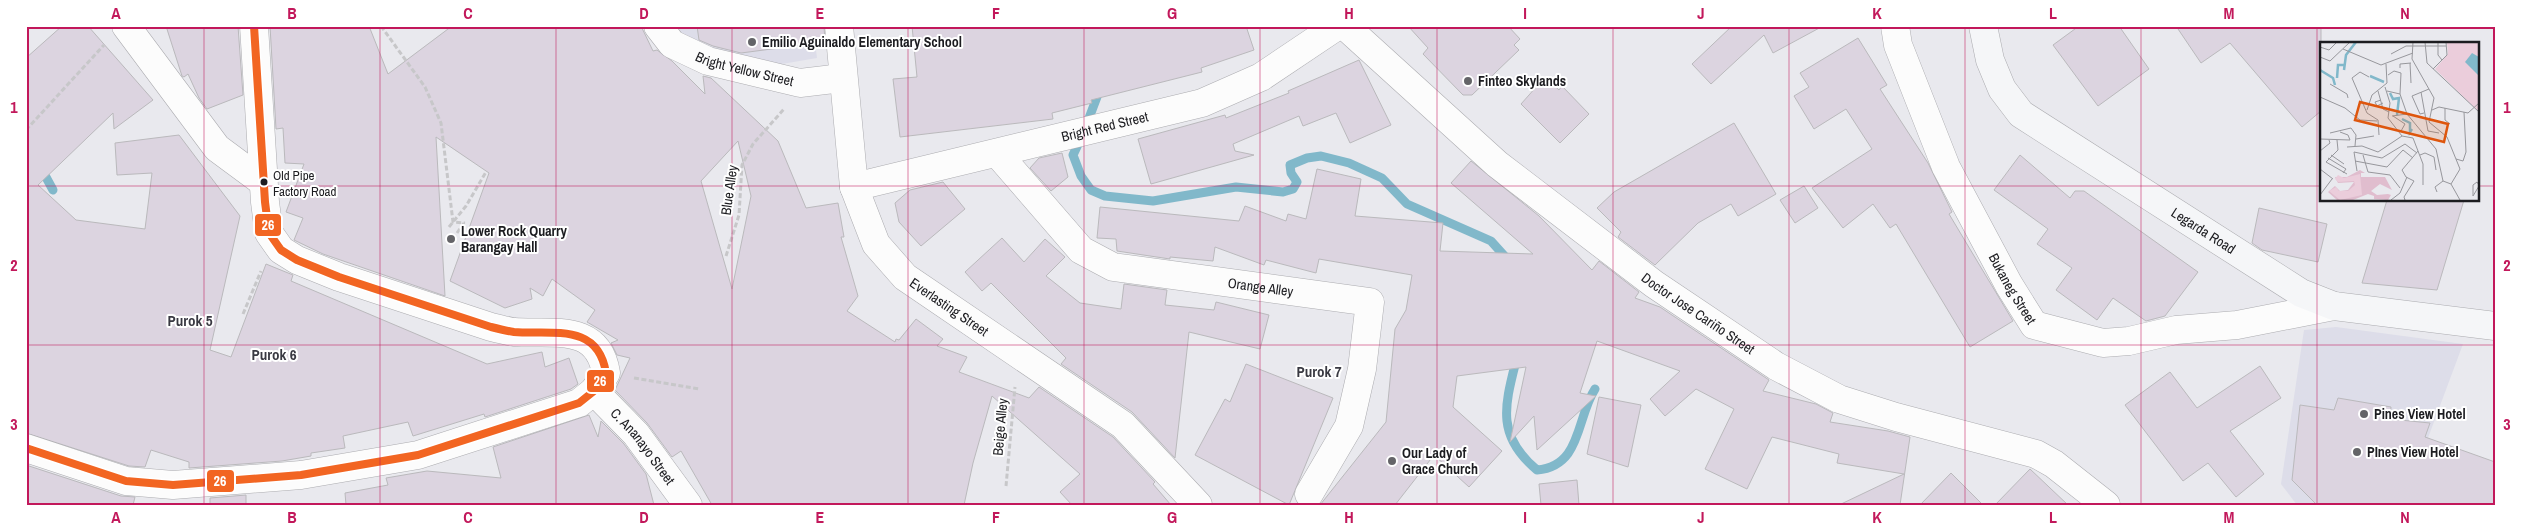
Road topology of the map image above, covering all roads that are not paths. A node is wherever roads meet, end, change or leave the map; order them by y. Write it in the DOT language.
graph roads {
  1 [pos="126,26"];
  2 [pos="254,26"];
  3 [pos="658,26"];
  4 [pos="839,26"];
  5 [pos="1337,26"];
  6 [pos="1345,26"];
  7 [pos="1895,26"];
  8 [pos="1983,26"];
  9 [pos="842,78"];
  10 [pos="998,154"];
  11 [pos="263,182"];
  12 [pos="854,187"];
  13 [pos="2334,306"];
  14 [pos="2495,326"];
  15 [pos="600,382"];
  16 [pos="26,448"];
  17 [pos="1309,494"];
  18 [pos="688,505"];
  19 [pos="1198,505"];
  20 [pos="2106,505"];
  1 -- 11 [label="street"];
  2 -- 11 [label="street"];
  3 -- 9 [label="street, Bright Yellow Street"];
  4 -- 9 [label="street, Everlasting Street"];
  5 -- 10 [label="street, Bright Red Street"];
  6 -- 20 [label="street, Doctor Jose Cariño Street"];
  7 -- 13 [label="street, Bukaneg Street"];
  8 -- 13 [label="main road, Legarda Road"];
  9 -- 12 [label="street, Everlasting Street"];
  10 -- 12 [label="street, Bright Red Street"];
  10 -- 17 [label="street, Orange Alley"];
  11 -- 15 [label="street"];
  12 -- 19 [label="street, Everlasting Street"];
  13 -- 14 [label="main road, Legarda Road"];
  15 -- 16 [label="street"];
  15 -- 18 [label="street, C. Ananayo Street"];
}
